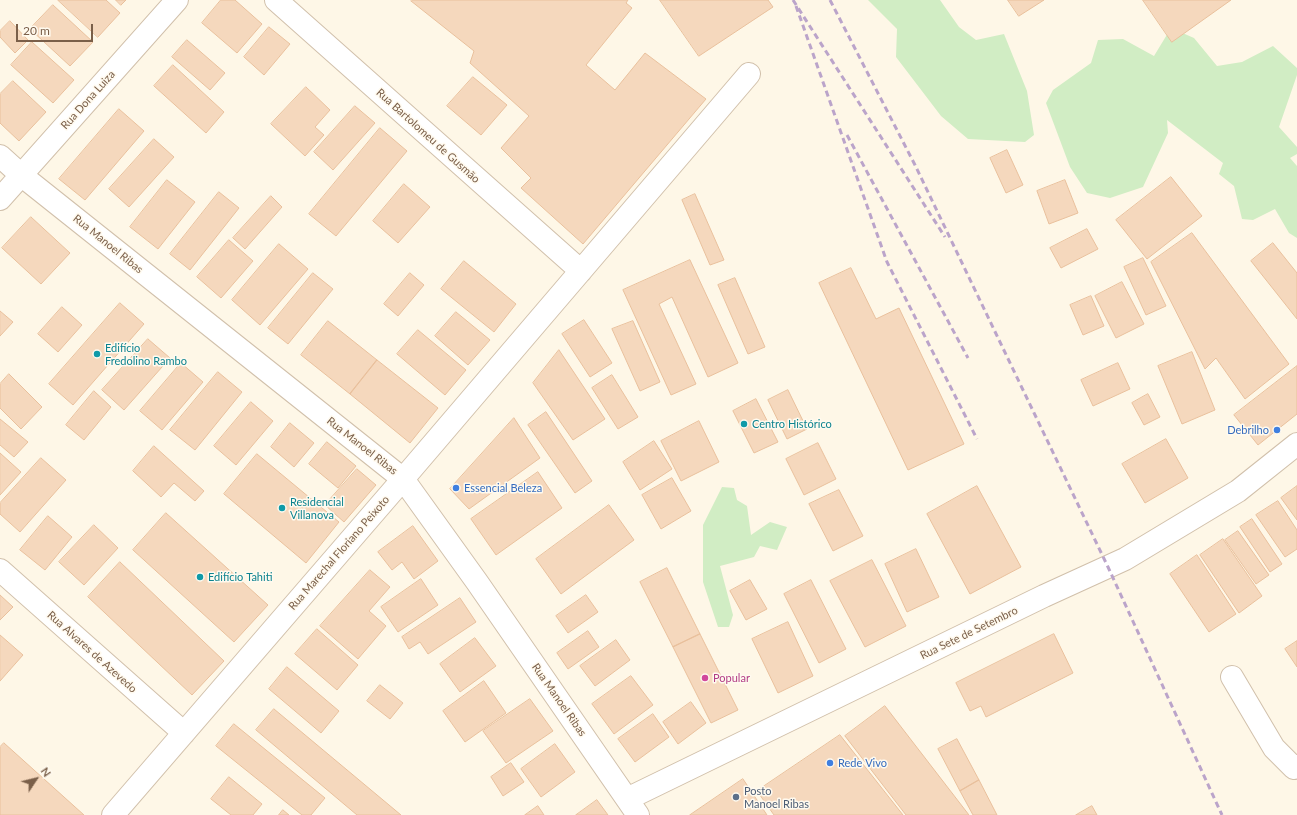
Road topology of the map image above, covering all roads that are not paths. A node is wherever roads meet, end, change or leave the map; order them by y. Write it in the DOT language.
graph roads {
  1 [pos="177,0"];
  2 [pos="276,0"];
  3 [pos="749,74"];
  4 [pos="0,156"];
  5 [pos="22,175"];
  6 [pos="0,199"];
  7 [pos="580,271"];
  8 [pos="1297,444"];
  9 [pos="403,478"];
  10 [pos="0,570"];
  11 [pos="1232,677"];
  12 [pos="184,733"];
  13 [pos="1297,766"];
  14 [pos="633,807"];
  15 [pos="113,815"];
  1 -- 5 [label="street, Rua Dona Luiza"];
  2 -- 7 [label="street, Rua Bartolomeu de Gusmão"];
  3 -- 7 [label="street, Rua Marechal Floriano Peixoto"];
  4 -- 5 [label="street, Rua Manoel Ribas"];
  5 -- 6 [label="street, Rua Dona Luiza"];
  5 -- 9 [label="street, Rua Manoel Ribas"];
  7 -- 9 [label="street, Rua Marechal Floriano Peixoto"];
  8 -- 14 [label="street, Rua Sete de Setembro"];
  9 -- 12 [label="street, Rua Marechal Floriano Peixoto"];
  9 -- 14 [label="street, Rua Manoel Ribas"];
  10 -- 12 [label="street, Rua Alvares de Azevedo"];
  11 -- 13 [label="street"];
  12 -- 15 [label="street, Rua Marechal Floriano Peixoto"];
}
